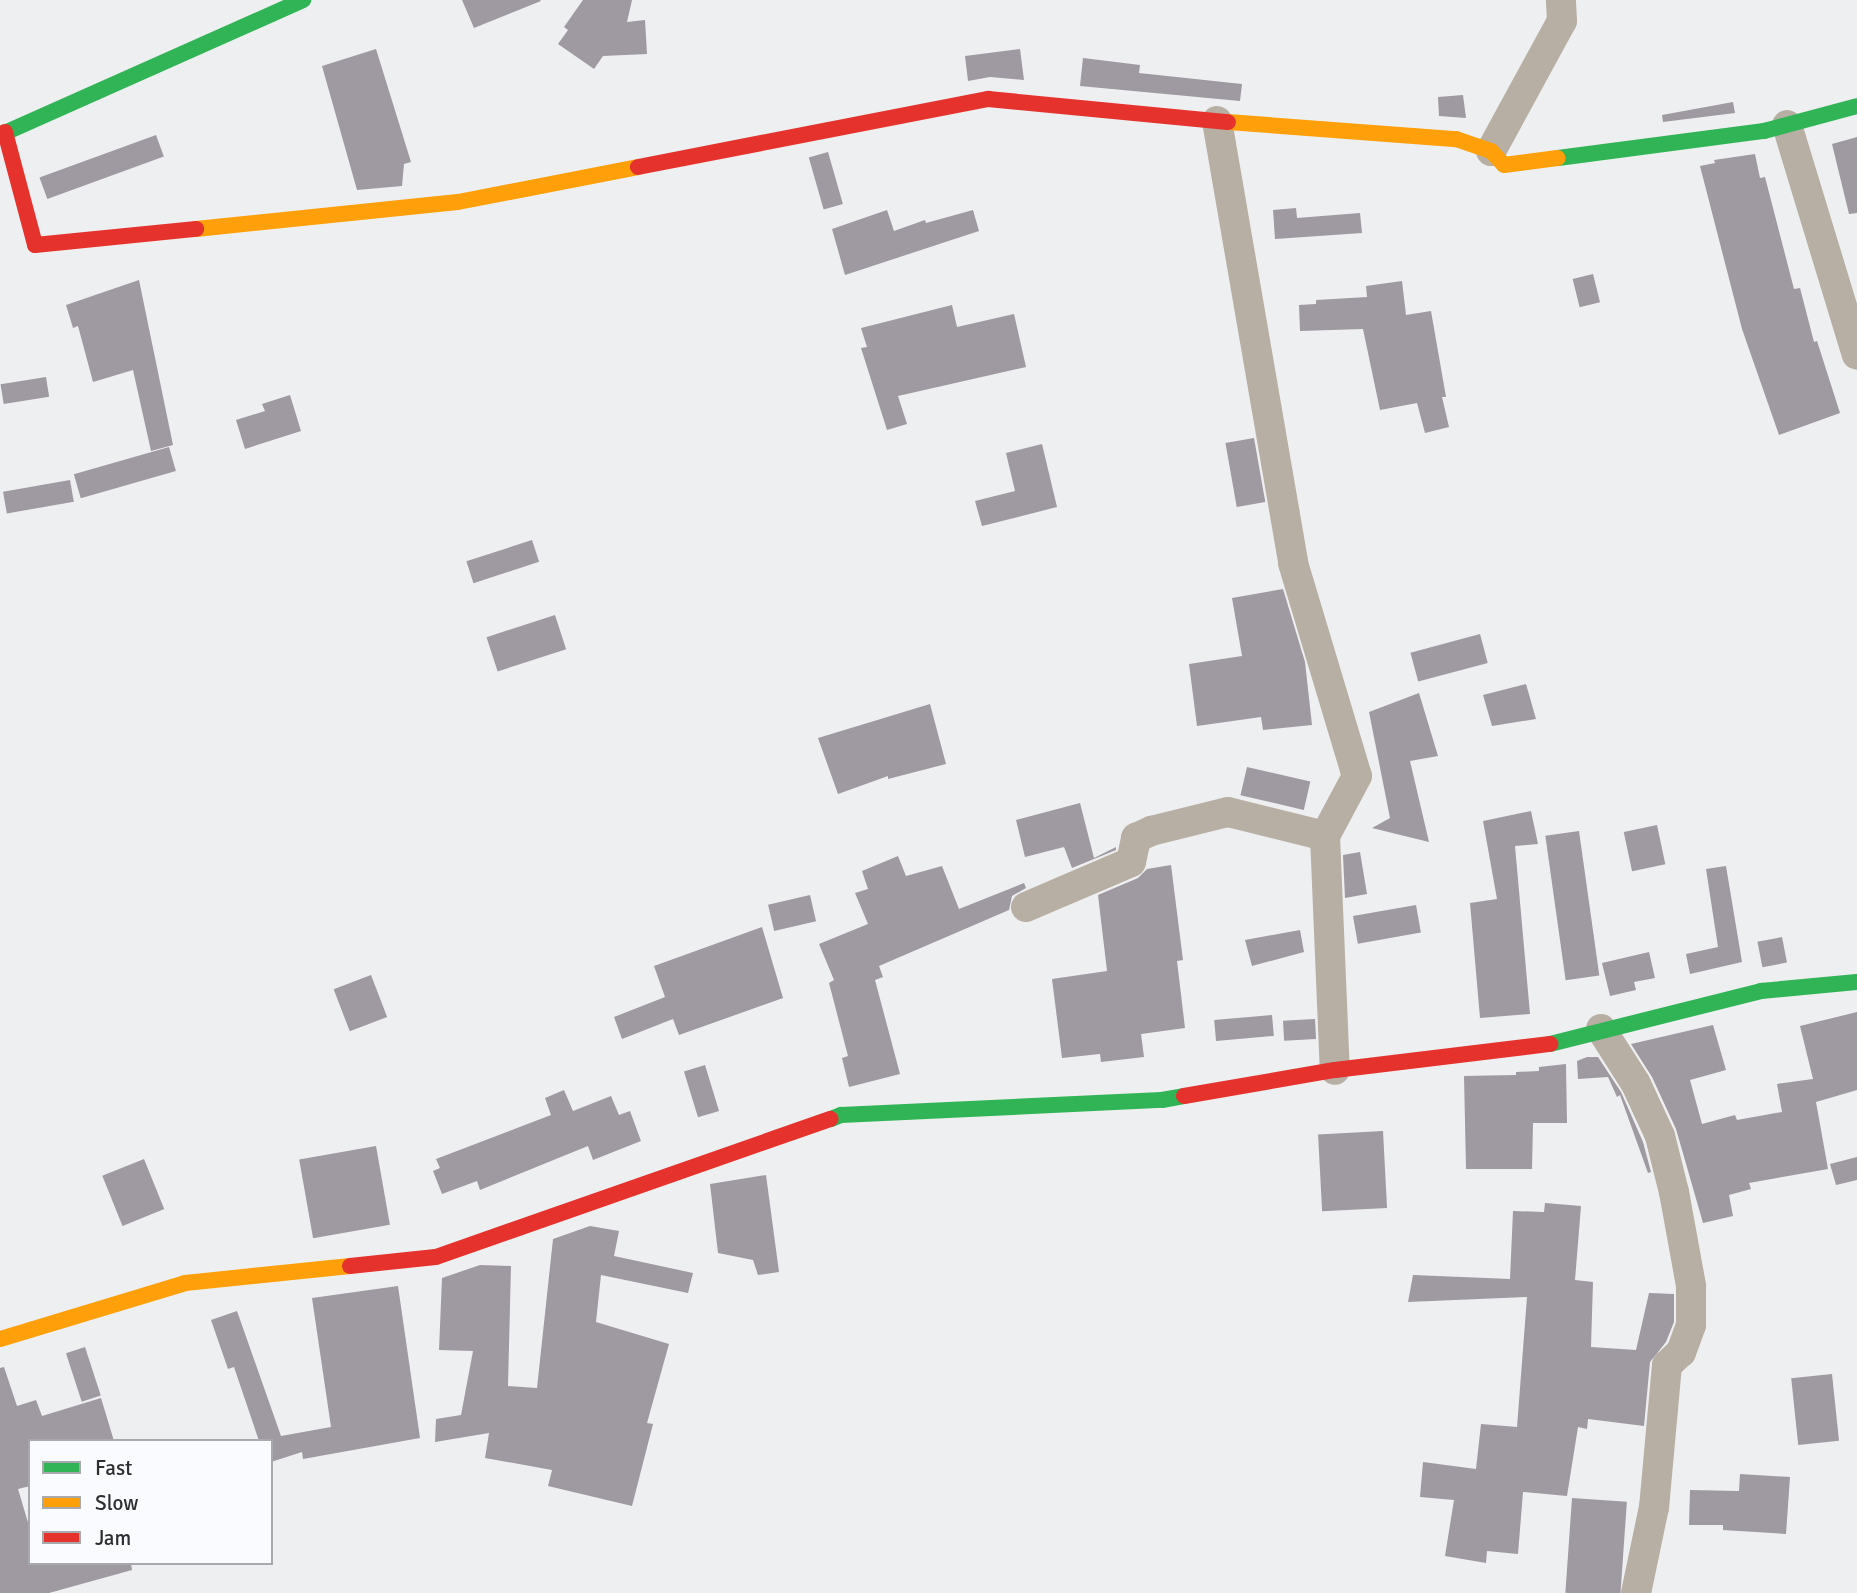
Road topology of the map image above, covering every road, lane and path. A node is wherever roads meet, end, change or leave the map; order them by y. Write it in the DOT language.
graph roads {
  1 [pos="303,0"];
  2 [pos="1561,0"];
  3 [pos="1857,106"];
  4 [pos="1217,121"];
  5 [pos="1787,125"];
  6 [pos="3,133"];
  7 [pos="1492,151"];
  8 [pos="1857,355"];
  9 [pos="1325,836"];
  10 [pos="1026,907"];
  11 [pos="1857,982"];
  12 [pos="1601,1029"];
  13 [pos="1335,1070"];
  14 [pos="0,1339"];
  15 [pos="1636,1593"];
  1 -- 6 [label="street"];
  2 -- 7 [label="street"];
  3 -- 5 [label="street"];
  4 -- 6 [label="street"];
  4 -- 7 [label="street"];
  4 -- 9 [label="street"];
  5 -- 7 [label="street"];
  5 -- 8 [label="street"];
  9 -- 10 [label="street"];
  9 -- 13 [label="street"];
  11 -- 12 [label="street"];
  12 -- 13 [label="street"];
  12 -- 15 [label="street"];
  13 -- 14 [label="street"];
}
